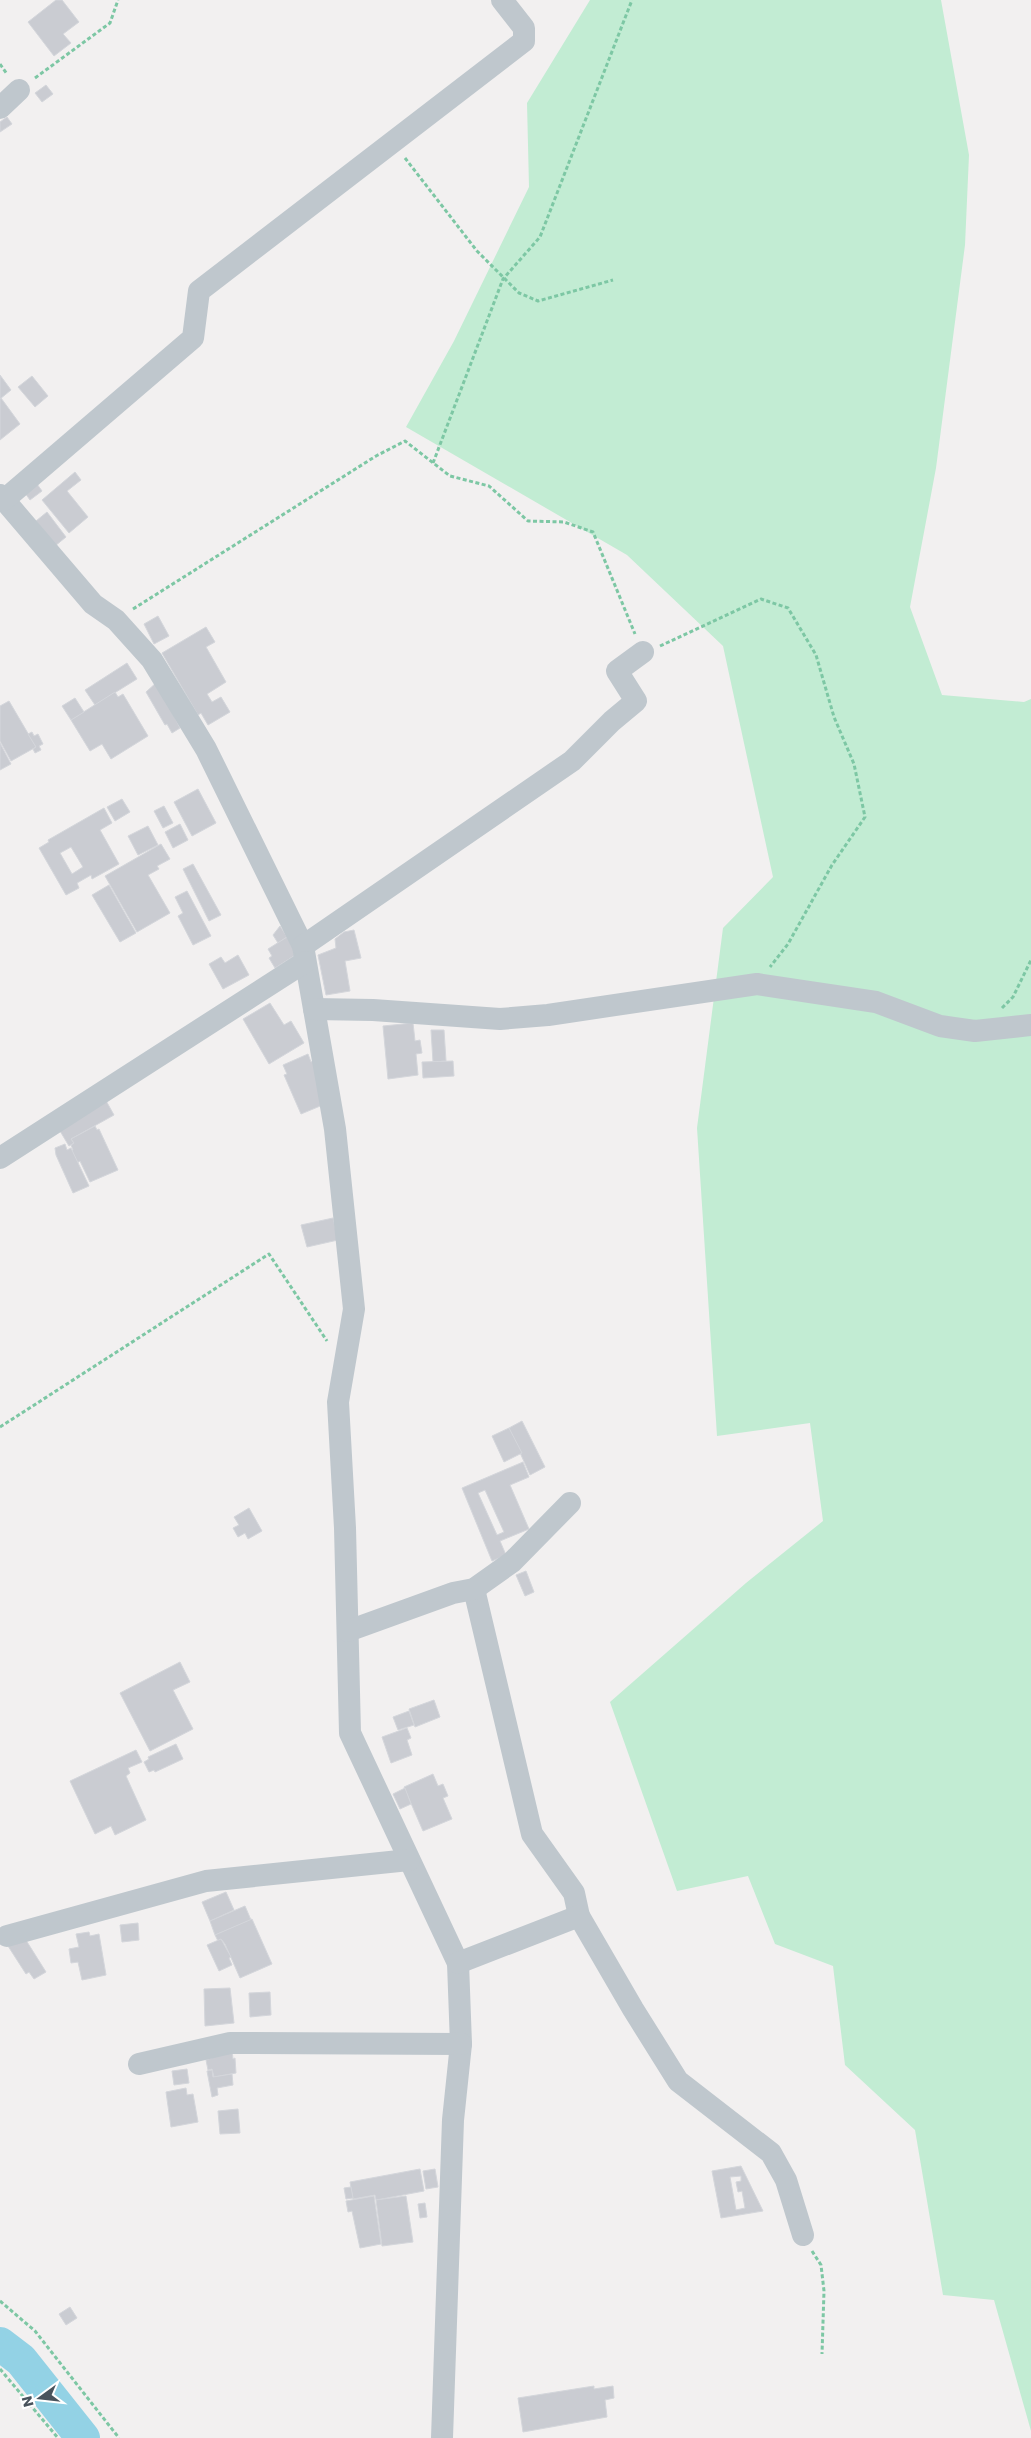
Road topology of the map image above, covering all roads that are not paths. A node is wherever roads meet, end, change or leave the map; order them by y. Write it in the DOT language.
graph roads {
  1 [pos="502,0"];
  2 [pos="19,90"];
  3 [pos="0,108"];
  4 [pos="2,498"];
  5 [pos="643,652"];
  6 [pos="304,954"];
  7 [pos="314,1009"];
  8 [pos="1031,1025"];
  9 [pos="0,1158"];
  10 [pos="570,1503"];
  11 [pos="474,1589"];
  12 [pos="348,1631"];
  13 [pos="409,1860"];
  14 [pos="579,1916"];
  15 [pos="7,1936"];
  16 [pos="458,1963"];
  17 [pos="461,2044"];
  18 [pos="139,2064"];
  19 [pos="803,2235"];
  20 [pos="442,2438"];
  1 -- 4 [label="street"];
  2 -- 3 [label="street"];
  4 -- 6 [label="street"];
  5 -- 6 [label="street"];
  6 -- 7 [label="street"];
  6 -- 9 [label="street"];
  7 -- 8 [label="street"];
  7 -- 12 [label="street"];
  10 -- 11 [label="street"];
  11 -- 12 [label="street"];
  11 -- 14 [label="street"];
  12 -- 13 [label="street"];
  13 -- 15 [label="street"];
  13 -- 16 [label="street"];
  14 -- 16 [label="street"];
  14 -- 19 [label="street"];
  16 -- 17 [label="street"];
  17 -- 18 [label="street"];
  17 -- 20 [label="street"];
}
